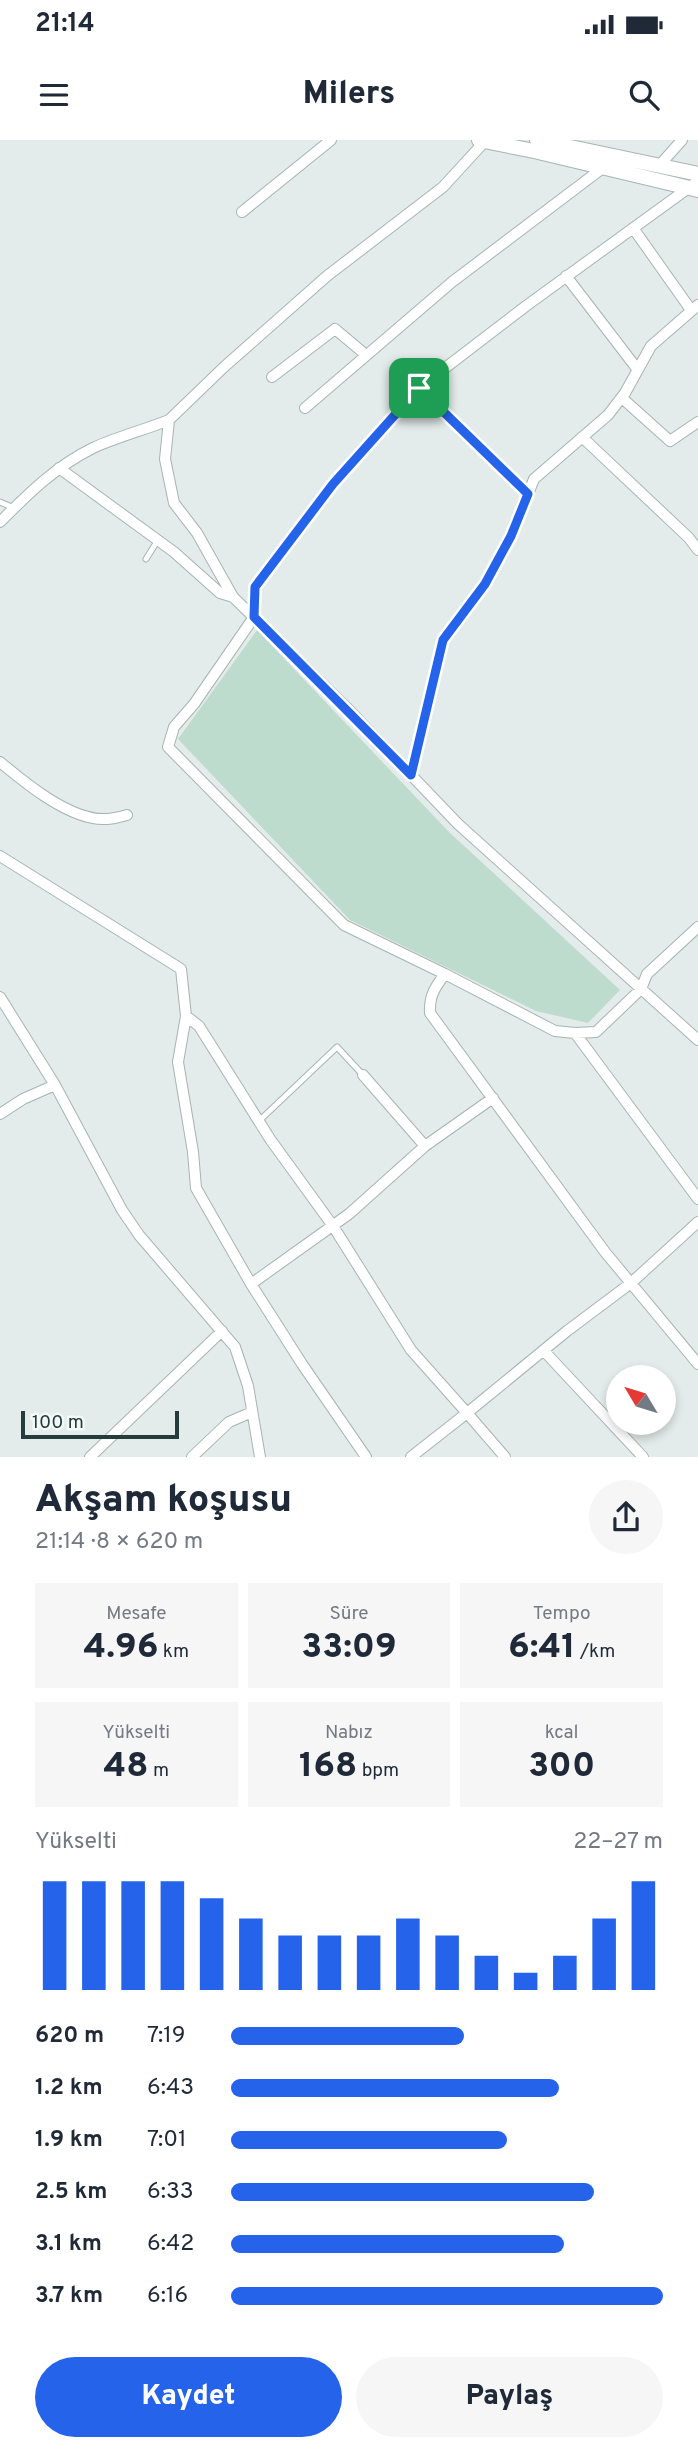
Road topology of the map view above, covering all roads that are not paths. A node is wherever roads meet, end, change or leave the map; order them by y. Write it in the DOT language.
graph roads {
  1 [pos="331,140"];
  2 [pos="537,140"];
  3 [pos="682,140"];
  4 [pos="483,141"];
  5 [pos="604,167"];
  6 [pos="658,167"];
  7 [pos="698,174"];
  8 [pos="695,186"];
  9 [pos="242,212"];
  10 [pos="633,228"];
  11 [pos="566,276"];
  12 [pos="694,308"];
  13 [pos="366,355"];
  14 [pos="638,370"];
  15 [pos="272,377"];
  16 [pos="419,388"];
  17 [pos="622,398"];
  18 [pos="305,408"];
  19 [pos="169,420"];
  20 [pos="698,422"];
  21 [pos="582,437"];
  22 [pos="60,468"];
  23 [pos="528,494"];
  24 [pos="0,502"];
  25 [pos="15,508"];
  26 [pos="0,522"];
  27 [pos="694,535"];
  28 [pos="158,540"];
  29 [pos="698,550"];
  30 [pos="146,559"];
  31 [pos="233,597"];
  32 [pos="254,617"];
  33 [pos="0,762"];
  34 [pos="411,775"];
  35 [pos="127,815"];
  36 [pos="0,856"];
  37 [pos="698,927"];
  38 [pos="444,974"];
  39 [pos="641,989"];
  40 [pos="0,997"];
  41 [pos="186,1016"];
  42 [pos="575,1033"];
  43 [pos="698,1040"];
  44 [pos="363,1075"];
  45 [pos="55,1085"];
  46 [pos="493,1098"];
  47 [pos="0,1114"];
  48 [pos="258,1121"];
  49 [pos="425,1146"];
  50 [pos="698,1199"];
  51 [pos="698,1222"];
  52 [pos="333,1226"];
  53 [pos="631,1283"];
  54 [pos="251,1284"];
  55 [pos="222,1331"];
  56 [pos="544,1351"];
  57 [pos="698,1364"];
  58 [pos="252,1412"];
  59 [pos="467,1413"];
  60 [pos="90,1457"];
  61 [pos="192,1457"];
  62 [pos="260,1457"];
  63 [pos="366,1457"];
  64 [pos="411,1457"];
  65 [pos="505,1457"];
  66 [pos="643,1457"];
  1 -- 9 [label="street"];
  2 -- 6 [label="street"];
  3 -- 6 [label="street"];
  4 -- 5 [label="street"];
  4 -- 19 [label="street"];
  5 -- 8 [label="street"];
  5 -- 13 [label="street"];
  6 -- 7 [label="street"];
  8 -- 10 [label="street"];
  10 -- 11 [label="street"];
  10 -- 12 [label="street"];
  11 -- 14 [label="street"];
  11 -- 16 [label="street"];
  12 -- 14 [label="street"];
  13 -- 15 [label="street"];
  13 -- 18 [label="street"];
  14 -- 17 [label="street"];
  16 -- 23 [label="street"];
  16 -- 32 [label="street"];
  17 -- 20 [label="street"];
  17 -- 21 [label="street"];
  19 -- 22 [label="street"];
  19 -- 31 [label="street"];
  21 -- 23 [label="street"];
  21 -- 27 [label="street"];
  22 -- 25 [label="street"];
  22 -- 28 [label="street"];
  23 -- 34 [label="street"];
  24 -- 25 [label="lane"];
  25 -- 26 [label="street"];
  27 -- 29 [label="street"];
  28 -- 30 [label="lane"];
  28 -- 31 [label="street"];
  31 -- 32 [label="street"];
  32 -- 34 [label="street"];
  32 -- 38 [label="street"];
  33 -- 35 [label="street"];
  34 -- 39 [label="street"];
  36 -- 41 [label="street"];
  37 -- 39 [label="street"];
  38 -- 42 [label="street"];
  38 -- 46 [label="street"];
  39 -- 42 [label="street"];
  39 -- 43 [label="street"];
  40 -- 45 [label="street"];
  41 -- 48 [label="street"];
  41 -- 54 [label="street"];
  42 -- 50 [label="street"];
  44 -- 48 [label="lane"];
  44 -- 49 [label="street"];
  45 -- 47 [label="street"];
  45 -- 55 [label="street"];
  46 -- 49 [label="street"];
  46 -- 53 [label="street"];
  48 -- 52 [label="street"];
  49 -- 52 [label="street"];
  51 -- 53 [label="street"];
  52 -- 54 [label="street"];
  52 -- 59 [label="street"];
  53 -- 56 [label="street"];
  53 -- 57 [label="street"];
  54 -- 63 [label="street"];
  55 -- 58 [label="street"];
  55 -- 60 [label="street"];
  56 -- 59 [label="street"];
  56 -- 66 [label="street"];
  58 -- 61 [label="street"];
  58 -- 62 [label="street"];
  59 -- 64 [label="street"];
  59 -- 65 [label="street"];
}
